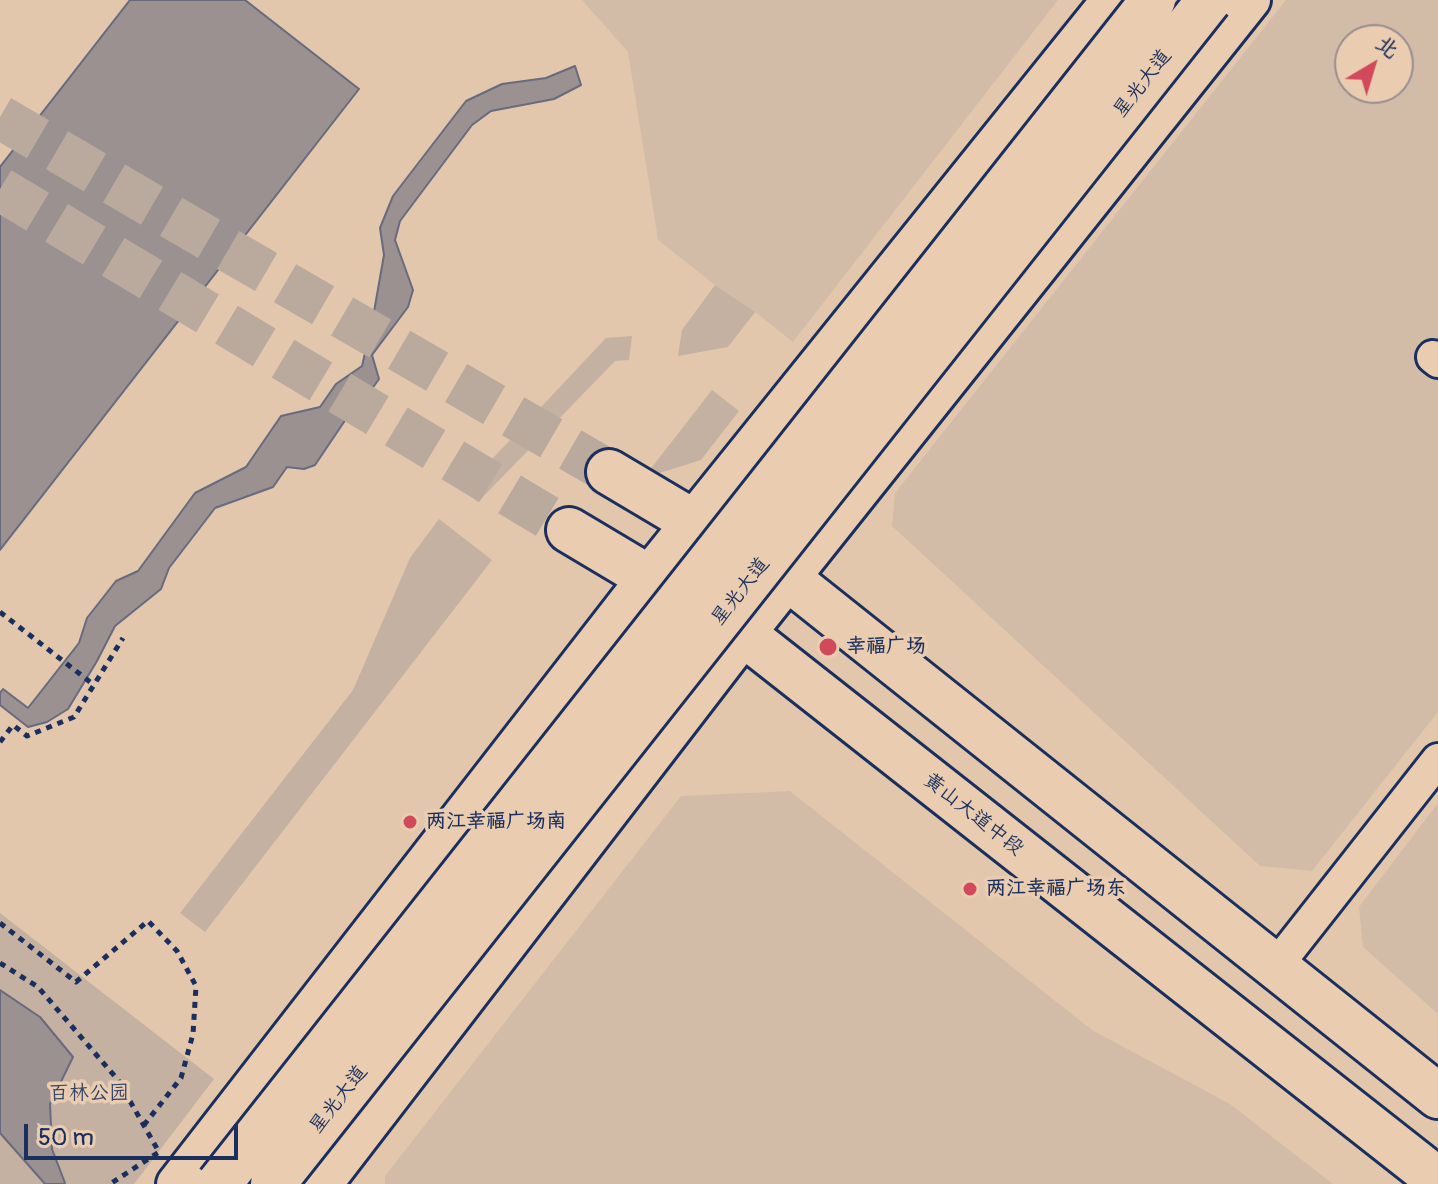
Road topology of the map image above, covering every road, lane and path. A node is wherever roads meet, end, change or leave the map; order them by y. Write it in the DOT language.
graph roads {
  1 [pos="1111,0"];
  2 [pos="1153,0"];
  3 [pos="1209,0"];
  4 [pos="1251,0"];
  5 [pos="609,472"];
  6 [pos="692,521"];
  7 [pos="569,530"];
  8 [pos="648,576"];
  9 [pos="789,579"];
  10 [pos="0,612"];
  11 [pos="745,635"];
  12 [pos="123,638"];
  13 [pos="94,685"];
  14 [pos="0,742"];
  15 [pos="1438,760"];
  16 [pos="0,923"];
  17 [pos="0,963"];
  18 [pos="1276,966"];
  19 [pos="1438,1096"];
  20 [pos="144,1125"];
  21 [pos="167,1168"];
  22 [pos="1438,1180"];
  23 [pos="110,1184"];
  24 [pos="219,1184"];
  25 [pos="273,1184"];
  26 [pos="323,1184"];
  1 -- 6 [label="street"];
  2 -- 24 [label="main road, bridge"];
  3 -- 25 [label="main road, 星光大道, bridge"];
  4 -- 9 [label="street"];
  5 -- 6 [label="main road"];
  6 -- 8 [label="street"];
  6 -- 9 [label="main road"];
  7 -- 8 [label="main road, 黄山大道中段"];
  8 -- 11 [label="main road, 黄山大道中段"];
  8 -- 21 [label="street"];
  9 -- 11 [label="street"];
  9 -- 18 [label="main road"];
  10 -- 13 [label="path"];
  11 -- 22 [label="main road, 黄山大道中段"];
  11 -- 26 [label="street"];
  12 -- 13 [label="path"];
  13 -- 14 [label="path"];
  15 -- 18 [label="street"];
  16 -- 20 [label="path"];
  17 -- 20 [label="path"];
  18 -- 19 [label="main road"];
  20 -- 21 [label="path"];
  21 -- 23 [label="path"];
}
